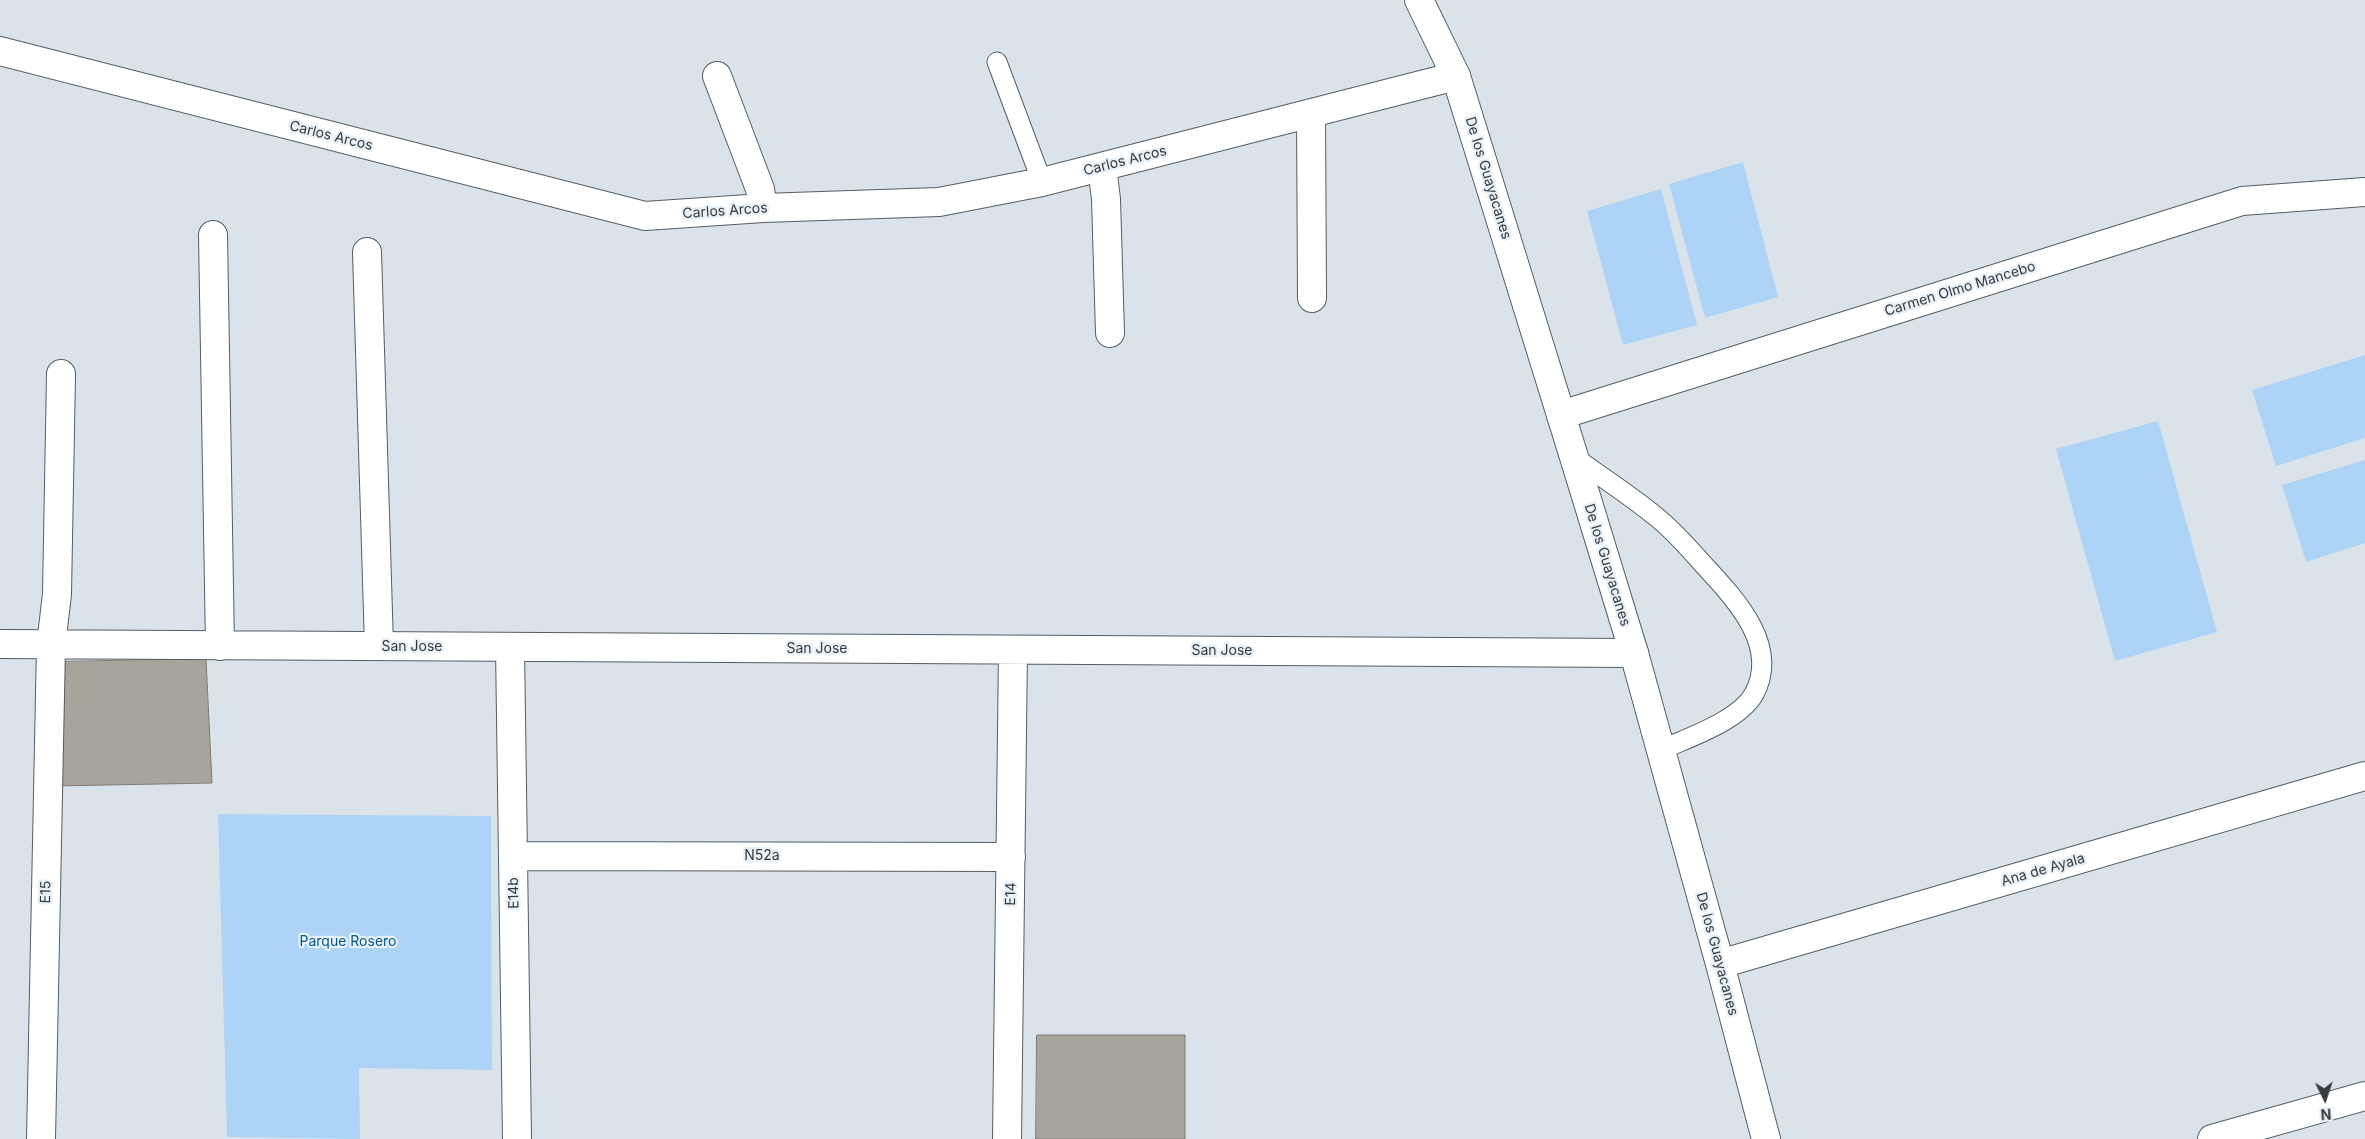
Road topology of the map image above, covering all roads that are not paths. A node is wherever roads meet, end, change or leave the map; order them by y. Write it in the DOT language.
graph roads {
  1 [pos="1419,0"];
  2 [pos="0,51"];
  3 [pos="997,62"];
  4 [pos="717,76"];
  5 [pos="1456,76"];
  6 [pos="1311,113"];
  7 [pos="1102,167"];
  8 [pos="1042,182"];
  9 [pos="2365,192"];
  10 [pos="762,208"];
  11 [pos="213,235"];
  12 [pos="367,252"];
  13 [pos="1312,298"];
  14 [pos="1110,333"];
  15 [pos="61,374"];
  16 [pos="1561,415"];
  17 [pos="1574,457"];
  18 [pos="0,644"];
  19 [pos="51,644"];
  20 [pos="220,646"];
  21 [pos="379,646"];
  22 [pos="510,647"];
  23 [pos="1013,650"];
  24 [pos="1634,653"];
  25 [pos="1661,750"];
  26 [pos="2365,776"];
  27 [pos="513,856"];
  28 [pos="1011,857"];
  29 [pos="1720,964"];
  30 [pos="2365,1096"];
  31 [pos="41,1139"];
  32 [pos="517,1139"];
  33 [pos="1008,1139"];
  34 [pos="1766,1139"];
  35 [pos="2212,1139"];
  1 -- 5 [label="street, De los Guayacanes"];
  2 -- 10 [label="street, Carlos Arcos"];
  3 -- 8 [label="lane"];
  4 -- 10 [label="street"];
  5 -- 6 [label="street, Carlos Arcos"];
  5 -- 16 [label="street, De los Guayacanes"];
  6 -- 7 [label="street, Carlos Arcos"];
  6 -- 13 [label="street"];
  7 -- 8 [label="street, Carlos Arcos"];
  7 -- 14 [label="street"];
  8 -- 10 [label="street, Carlos Arcos"];
  9 -- 16 [label="street, Carmen Olmo Mancebo"];
  11 -- 20 [label="street"];
  12 -- 21 [label="street"];
  15 -- 19 [label="street, E15"];
  16 -- 17 [label="street, De los Guayacanes"];
  17 -- 24 [label="street, De los Guayacanes"];
  17 -- 25 [label="lane"];
  18 -- 19 [label="street, San Jose"];
  19 -- 20 [label="street, San Jose"];
  19 -- 31 [label="street, E15"];
  20 -- 21 [label="street, San Jose"];
  21 -- 22 [label="street, San Jose"];
  22 -- 23 [label="street, San Jose"];
  22 -- 27 [label="street, E14b"];
  23 -- 24 [label="street, San Jose"];
  23 -- 28 [label="street, E14"];
  24 -- 25 [label="street, De los Guayacanes"];
  25 -- 29 [label="street, De los Guayacanes"];
  26 -- 29 [label="street, Ana de Ayala"];
  27 -- 28 [label="street, N52a"];
  27 -- 32 [label="street, E14b"];
  28 -- 33 [label="street, E14"];
  29 -- 34 [label="street, De los Guayacanes"];
  30 -- 35 [label="street"];
}
